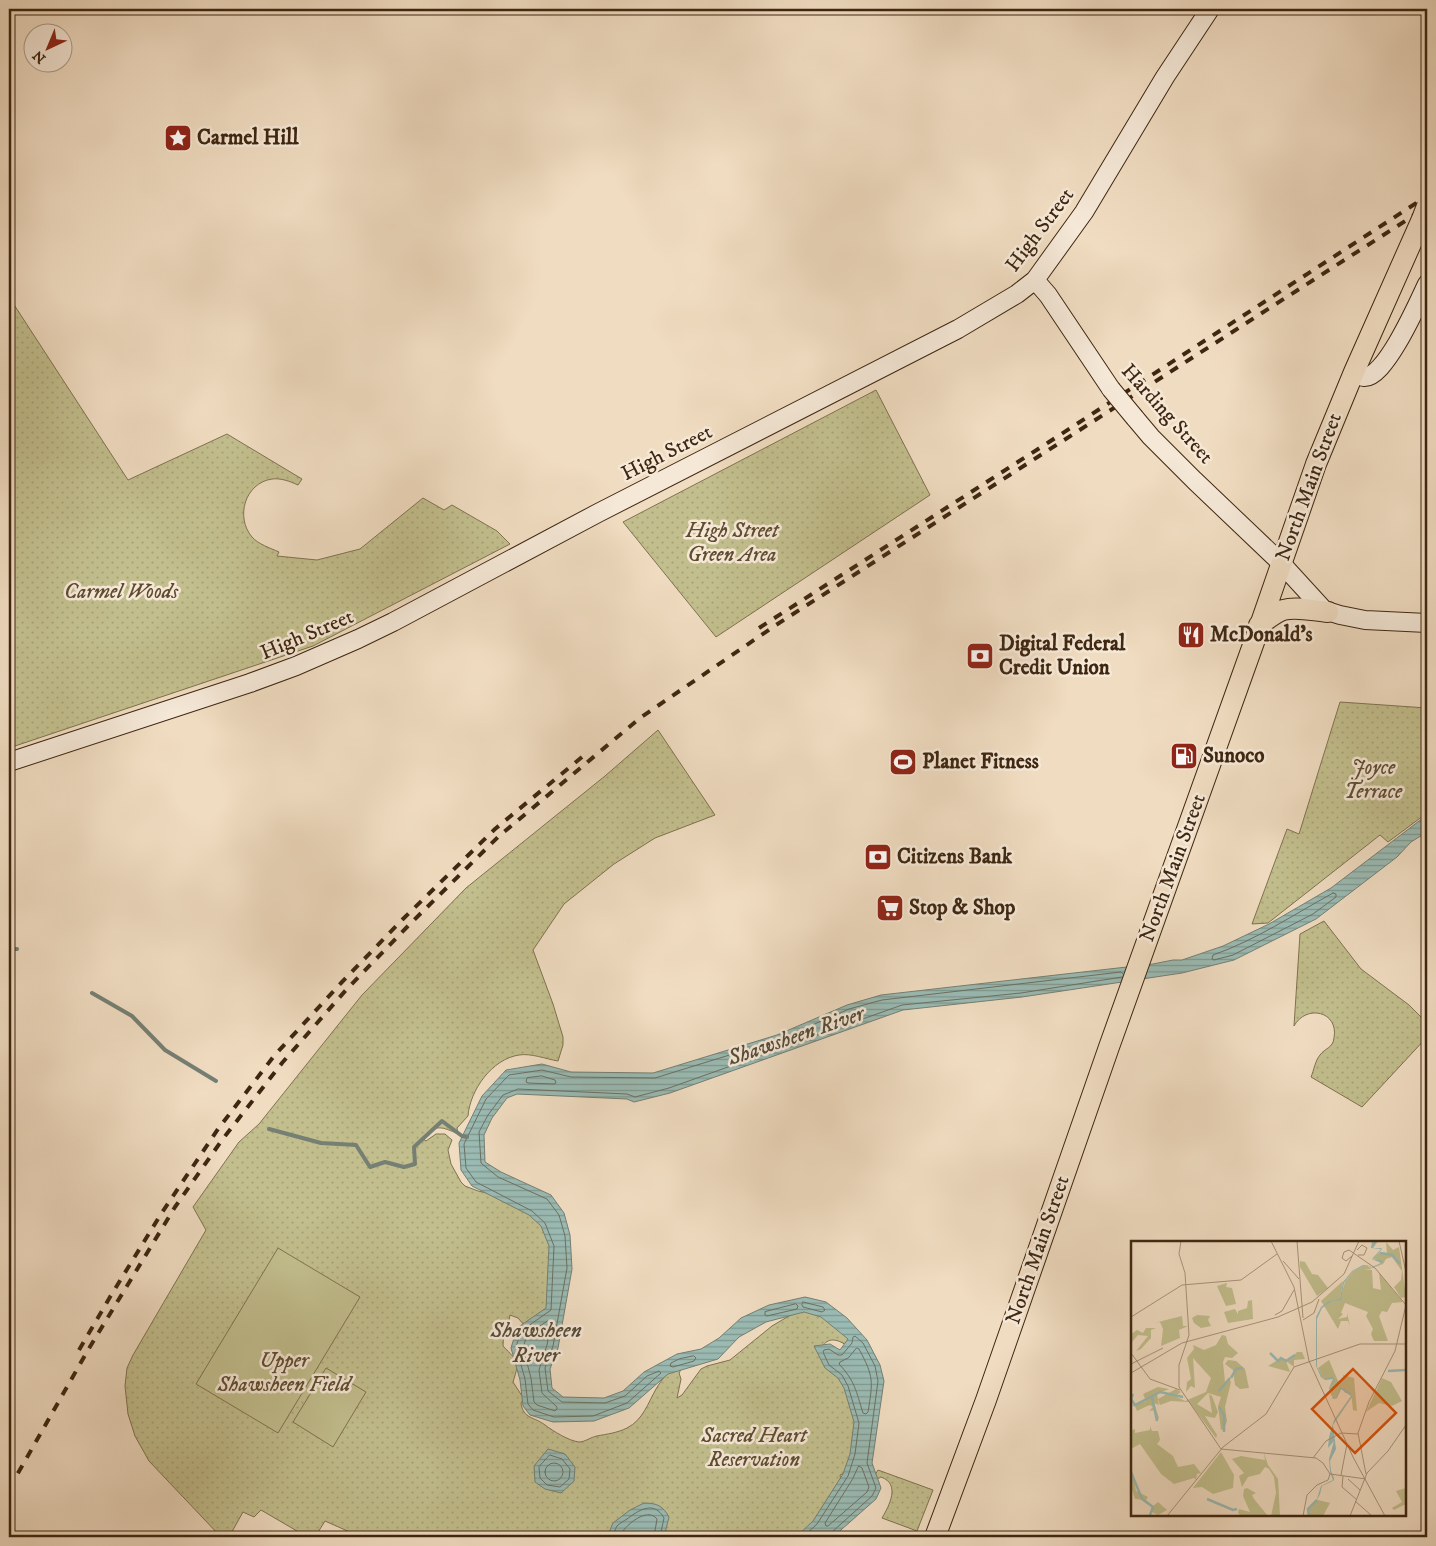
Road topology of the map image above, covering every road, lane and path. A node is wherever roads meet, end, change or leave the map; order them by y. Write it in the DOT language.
graph roads {
  1 [pos="1210,9"];
  2 [pos="1424,212"];
  3 [pos="1035,280"];
  4 [pos="1427,284"];
  5 [pos="1354,372"];
  6 [pos="1281,563"];
  7 [pos="1328,612"];
  8 [pos="1427,623"];
  9 [pos="1259,625"];
  10 [pos="9,762"];
  11 [pos="935,1537"];
  1 -- 3 [label="main road, High Street"];
  2 -- 5 [label="main road, North Main Street"];
  3 -- 6 [label="main road, Harding Street, bridge"];
  3 -- 10 [label="main road, High Street"];
  4 -- 5 [label="main road"];
  5 -- 6 [label="main road, North Main Street"];
  6 -- 7 [label="main road, Harding Street"];
  6 -- 9 [label="main road, North Main Street"];
  7 -- 8 [label="main road"];
  7 -- 9 [label="main road"];
  9 -- 11 [label="main road, North Main Street"];
}
